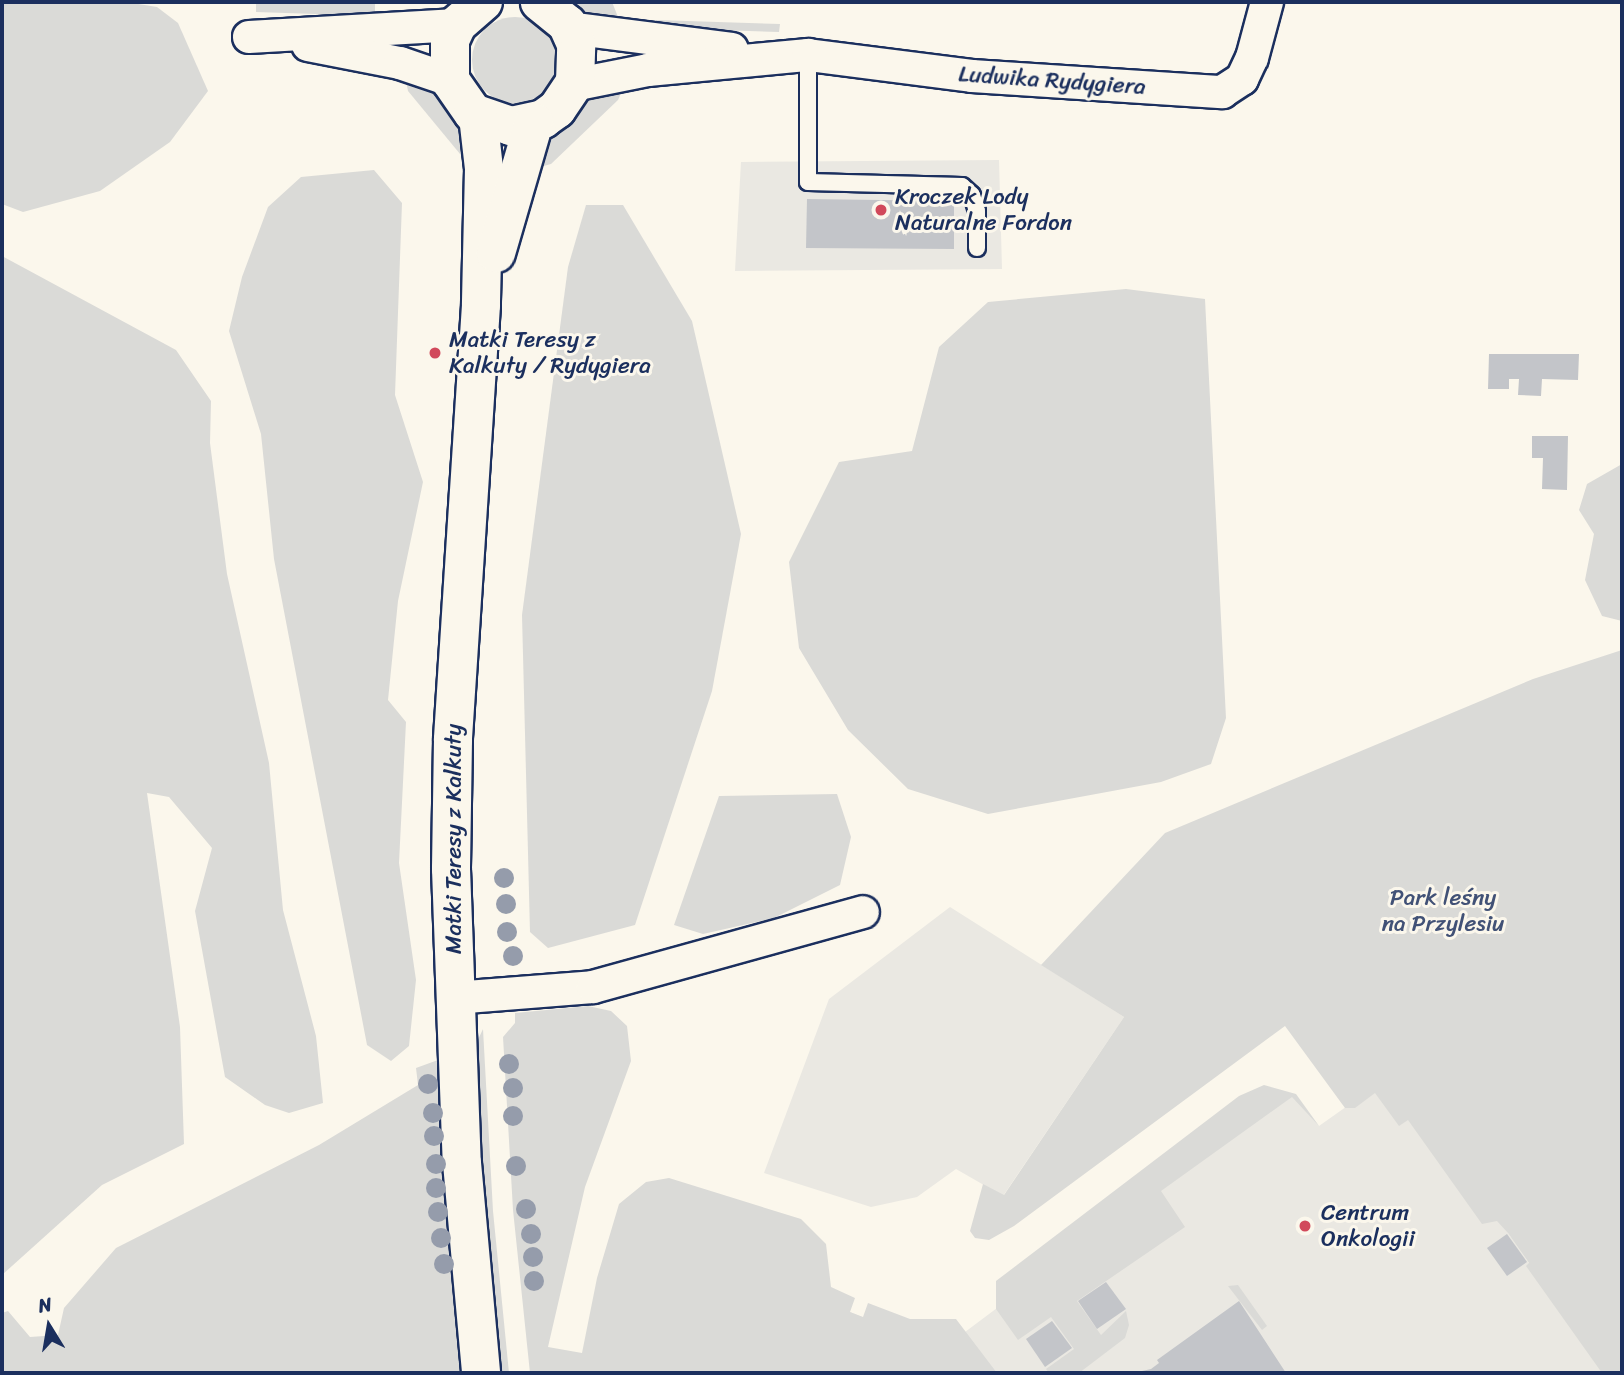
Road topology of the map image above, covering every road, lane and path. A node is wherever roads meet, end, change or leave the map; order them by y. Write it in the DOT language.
graph roads {
  1 [pos="1267,2"];
  2 [pos="550,9"];
  3 [pos="470,13"];
  4 [pos="793,55"];
  5 [pos="450,80"];
  6 [pos="573,85"];
  7 [pos="478,116"];
  8 [pos="534,121"];
  9 [pos="977,248"];
  10 [pos="481,305"];
  11 [pos="863,912"];
  12 [pos="454,998"];
  13 [pos="481,1373"];
  1 -- 4 [label="street, Ludwika Rydygiera"];
  2 -- 4 [label="street, Ludwika Rydygiera"];
  2 -- 6 [label="street"];
  3 -- 5 [label="street"];
  3 -- 5 [label="street"];
  4 -- 6 [label="street, Ludwika Rydygiera"];
  4 -- 9 [label="lane"];
  5 -- 7 [label="street"];
  6 -- 8 [label="street"];
  7 -- 8 [label="street"];
  7 -- 10 [label="street, Matki Teresy z Kalkuty"];
  8 -- 10 [label="street, Matki Teresy z Kalkuty"];
  10 -- 12 [label="street, Matki Teresy z Kalkuty"];
  11 -- 12 [label="street"];
  12 -- 13 [label="street, Matki Teresy z Kalkuty"];
}
